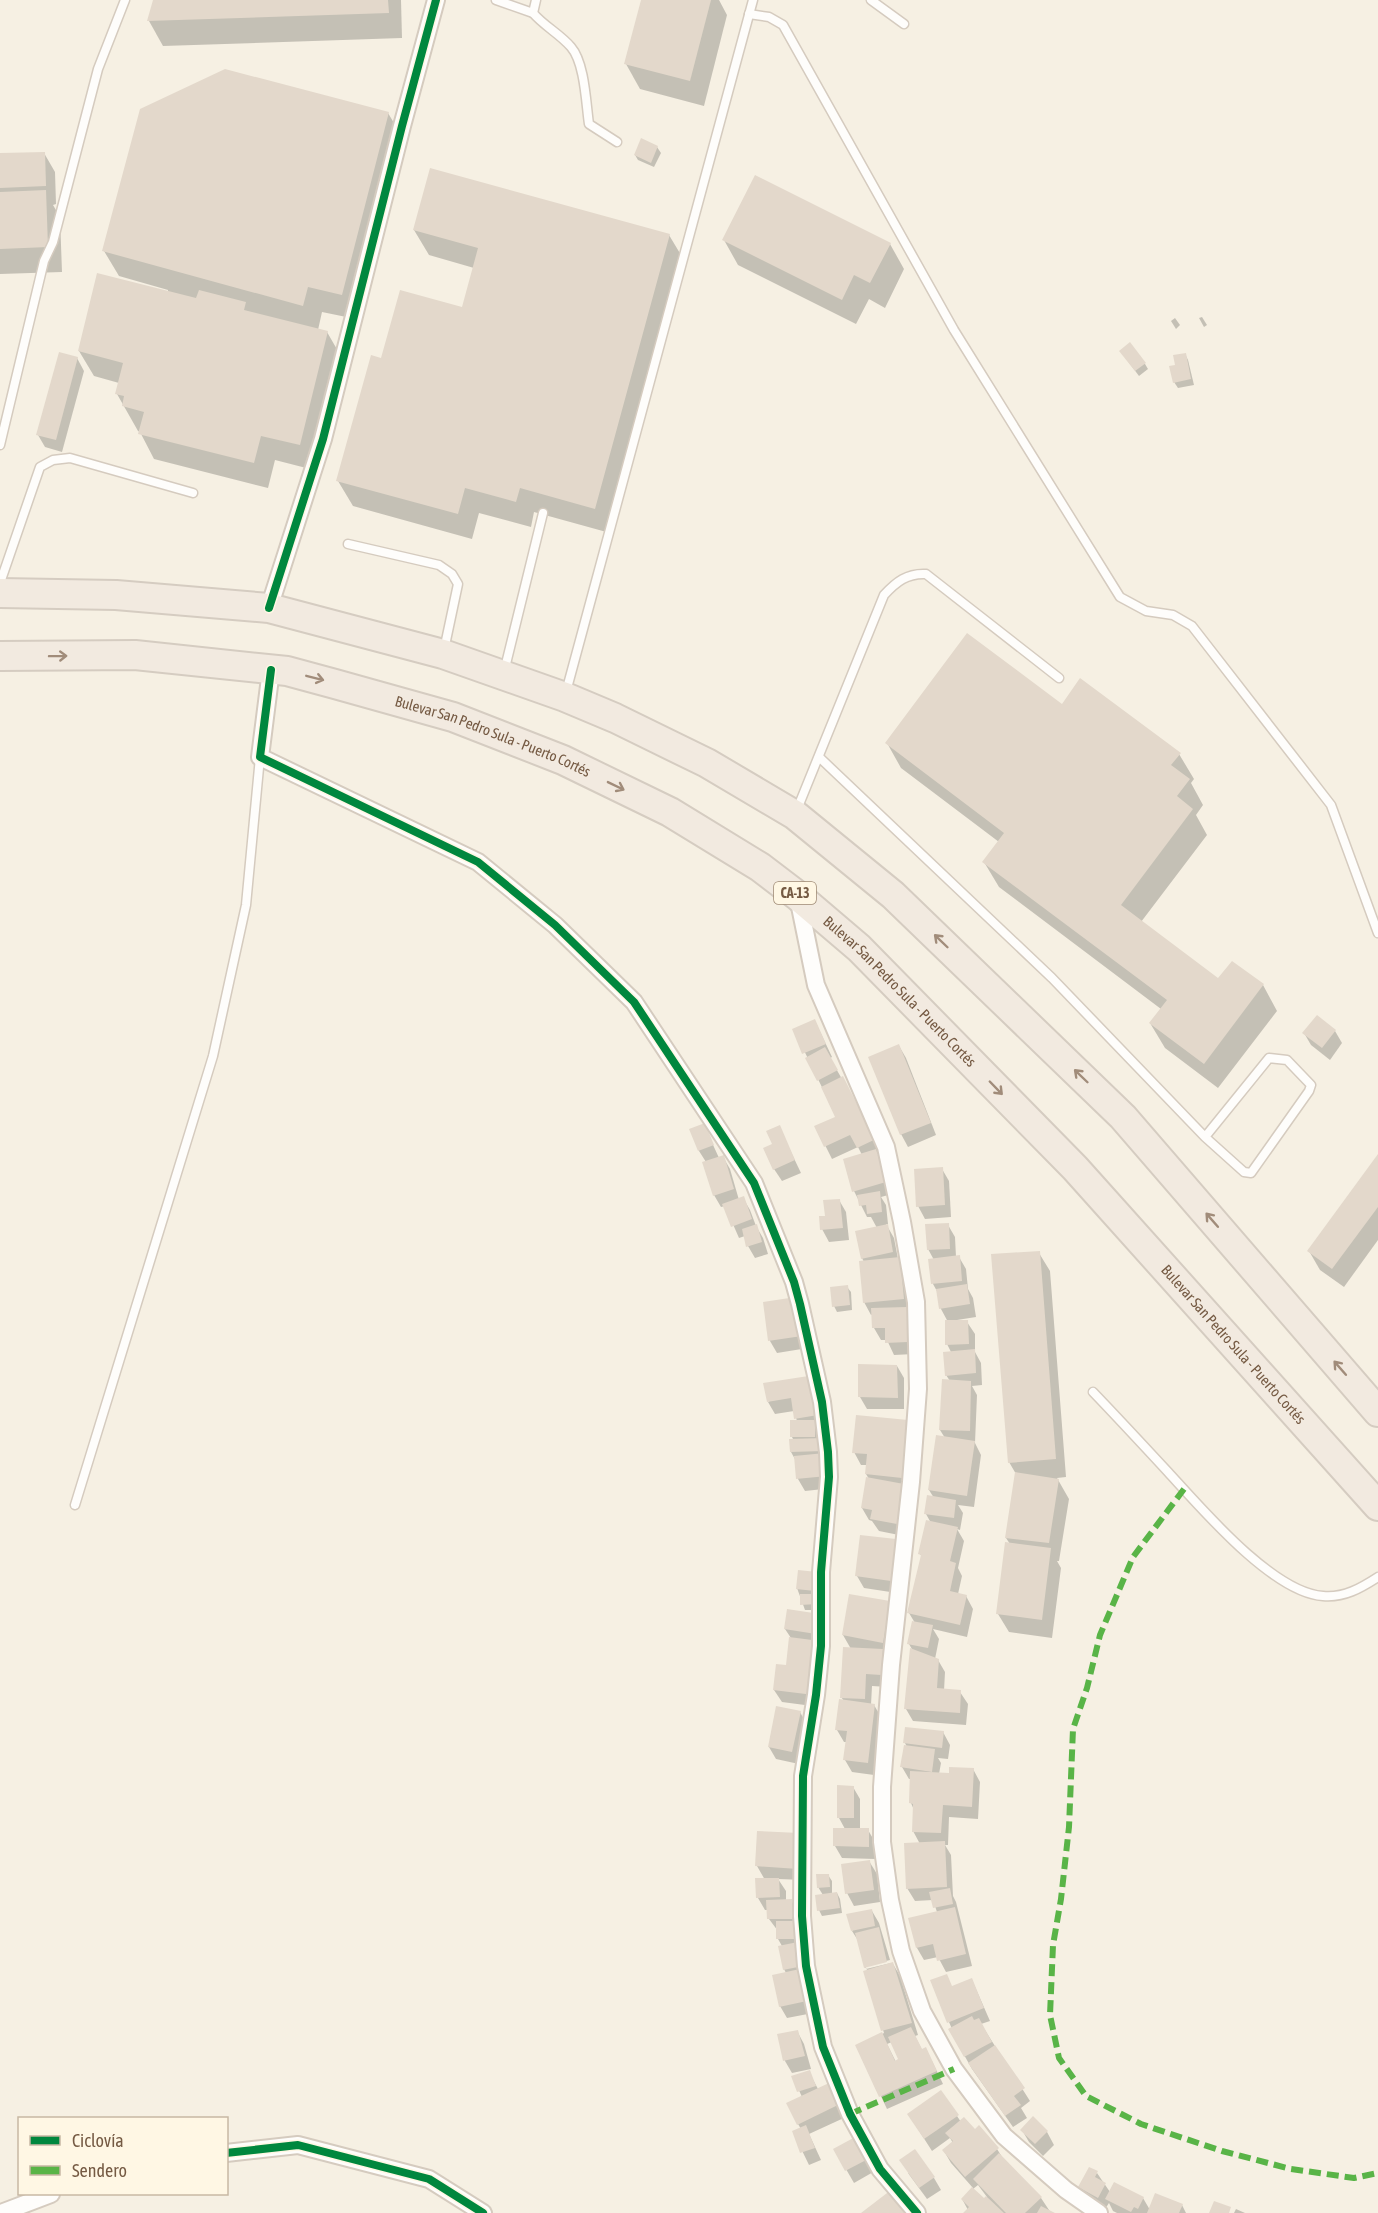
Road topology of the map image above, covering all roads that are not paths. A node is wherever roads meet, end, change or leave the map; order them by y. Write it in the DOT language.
graph roads {
  1 [pos="124,0"];
  2 [pos="436,0"];
  3 [pos="496,0"];
  4 [pos="536,0"];
  5 [pos="753,0"];
  6 [pos="871,0"];
  7 [pos="533,13"];
  8 [pos="749,14"];
  9 [pos="904,24"];
  10 [pos="618,142"];
  11 [pos="0,445"];
  12 [pos="193,493"];
  13 [pos="543,513"];
  14 [pos="348,544"];
  15 [pos="0,583"];
  16 [pos="0,593"];
  17 [pos="269,608"];
  18 [pos="443,654"];
  19 [pos="0,656"];
  20 [pos="271,670"];
  21 [pos="503,675"];
  22 [pos="1059,678"];
  23 [pos="565,697"];
  24 [pos="260,757"];
  25 [pos="819,757"];
  26 [pos="795,815"];
  27 [pos="798,896"];
  28 [pos="1378,933"];
  29 [pos="1205,1137"];
  30 [pos="1092,1392"];
  31 [pos="1378,1412"];
  32 [pos="75,1505"];
  33 [pos="1378,1506"];
  34 [pos="1378,1577"];
  35 [pos="228,2153"];
  36 [pos="46,2195"];
  37 [pos="1,2213"];
  38 [pos="483,2213"];
  39 [pos="916,2213"];
  40 [pos="1099,2213"];
  1 -- 11 [label="lane"];
  2 -- 17 [label="street"];
  3 -- 7 [label="lane"];
  4 -- 7 [label="lane"];
  5 -- 8 [label="lane"];
  6 -- 9 [label="lane"];
  7 -- 10 [label="lane"];
  8 -- 23 [label="lane"];
  8 -- 28 [label="lane"];
  12 -- 15 [label="lane"];
  13 -- 21 [label="lane"];
  14 -- 18 [label="lane"];
  16 -- 17 [label="highway"];
  17 -- 18 [label="highway"];
  18 -- 21 [label="highway"];
  19 -- 20 [label="highway, Bulevar San Pedro Sula - Puerto Cortés / CA-13, one-way"];
  20 -- 24 [label="street"];
  20 -- 27 [label="highway, Bulevar San Pedro Sula - Puerto Cortés / CA-13, one-way"];
  21 -- 23 [label="highway"];
  22 -- 25 [label="lane"];
  23 -- 26 [label="highway"];
  24 -- 32 [label="lane"];
  24 -- 39 [label="street"];
  25 -- 26 [label="lane"];
  25 -- 29 [label="lane"];
  31 -- 26 [label="highway, one-way"];
  27 -- 33 [label="highway, Bulevar San Pedro Sula - Puerto Cortés / CA-13, one-way"];
  27 -- 40 [label="street"];
  29 -- 29 [label="lane"];
  30 -- 34 [label="lane"];
  35 -- 38 [label="street"];
  36 -- 37 [label="street"];
}
